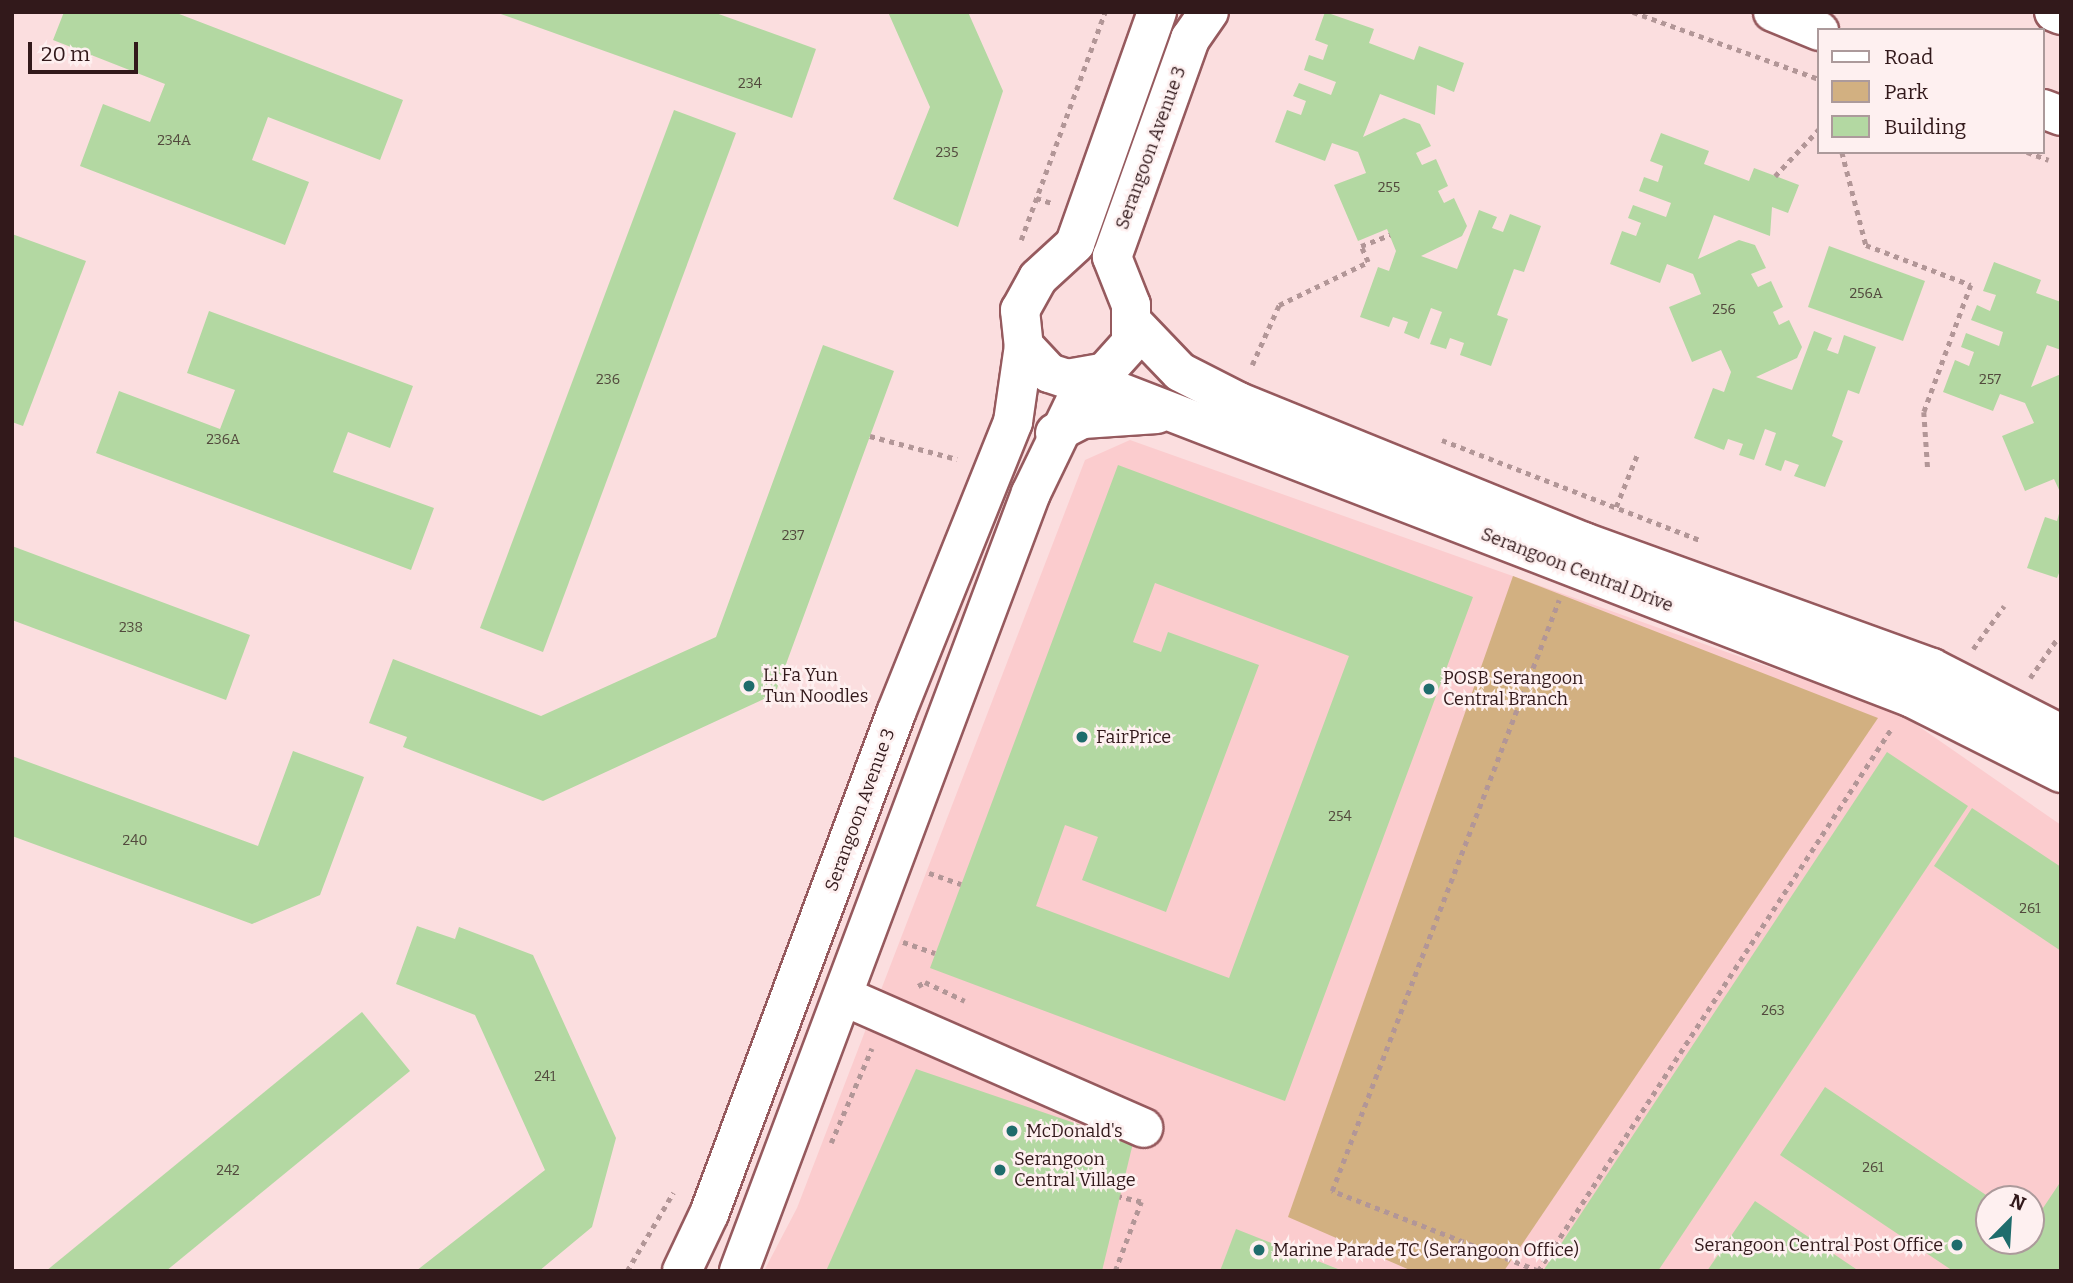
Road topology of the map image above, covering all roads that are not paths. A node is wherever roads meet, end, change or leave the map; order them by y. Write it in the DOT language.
graph roads {
  1 [pos="1157,12"];
  2 [pos="1209,12"];
  3 [pos="1773,12"];
  4 [pos="2054,12"];
  5 [pos="2061,15"];
  6 [pos="1819,24"];
  7 [pos="1054,268"];
  8 [pos="1123,288"];
  9 [pos="1134,324"];
  10 [pos="1024,346"];
  11 [pos="1086,379"];
  12 [pos="1180,416"];
  13 [pos="1055,433"];
  14 [pos="1710,605"];
  15 [pos="2061,734"];
  16 [pos="2061,773"];
  17 [pos="843,996"];
  18 [pos="1143,1128"];
  19 [pos="681,1271"];
  20 [pos="739,1271"];
  1 -- 7 [label="street, Serangoon Avenue 3"];
  2 -- 8 [label="street, Serangoon Avenue 3"];
  3 -- 6 [label="street"];
  4 -- 5 [label="street"];
  7 -- 8 [label="street"];
  7 -- 10 [label="street, Serangoon Avenue 3"];
  8 -- 9 [label="street, Serangoon Avenue 3"];
  9 -- 11 [label="street"];
  9 -- 14 [label="street, Serangoon Central Drive"];
  10 -- 11 [label="street"];
  10 -- 19 [label="street, Serangoon Avenue 3"];
  11 -- 12 [label="street, Serangoon Central Drive"];
  11 -- 13 [label="street"];
  12 -- 13 [label="street"];
  12 -- 14 [label="street, Serangoon Central Drive"];
  13 -- 17 [label="street"];
  14 -- 15 [label="street, Serangoon Central Drive"];
  14 -- 16 [label="street, Serangoon Central Drive"];
  17 -- 18 [label="street"];
  17 -- 20 [label="street"];
}
